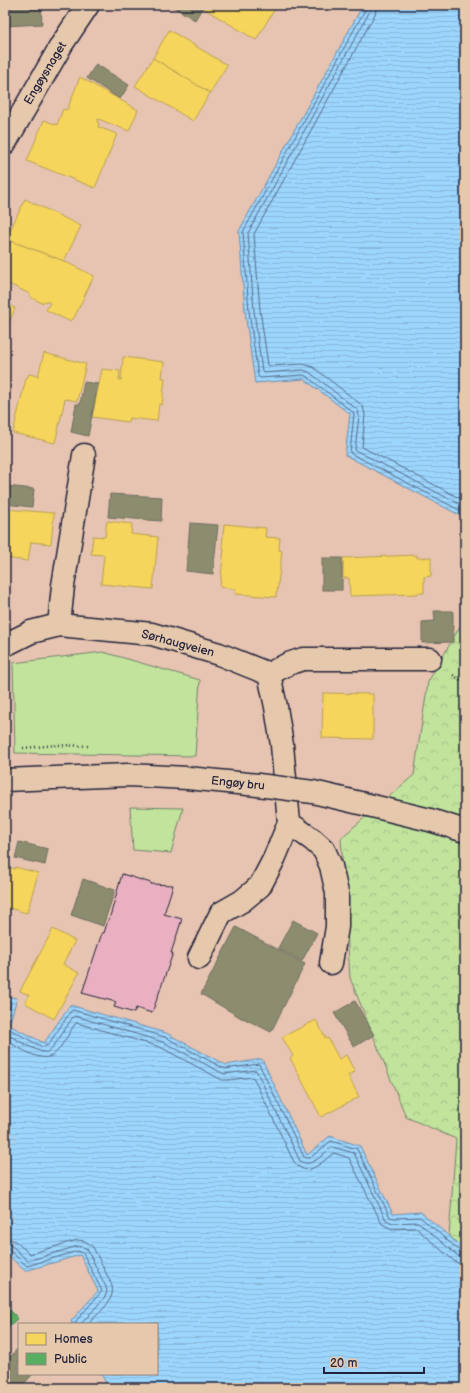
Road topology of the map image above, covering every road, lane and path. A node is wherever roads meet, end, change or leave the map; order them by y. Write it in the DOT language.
graph roads {
  1 [pos="88,5"];
  2 [pos="5,143"];
  3 [pos="84,454"];
  4 [pos="59,625"];
  5 [pos="5,645"];
  6 [pos="430,659"];
  7 [pos="269,674"];
  8 [pos="5,780"];
  9 [pos="289,823"];
  10 [pos="465,831"];
  11 [pos="199,958"];
  12 [pos="331,963"];
  1 -- 2 [label="street, Engøysnaget"];
  3 -- 4 [label="street"];
  4 -- 5 [label="street, Sørhaugveien"];
  4 -- 7 [label="street, Sørhaugveien"];
  6 -- 7 [label="street"];
  7 -- 9 [label="street"];
  8 -- 10 [label="street, Engøy bru, bridge"];
  9 -- 11 [label="street"];
  9 -- 12 [label="street"];
}
